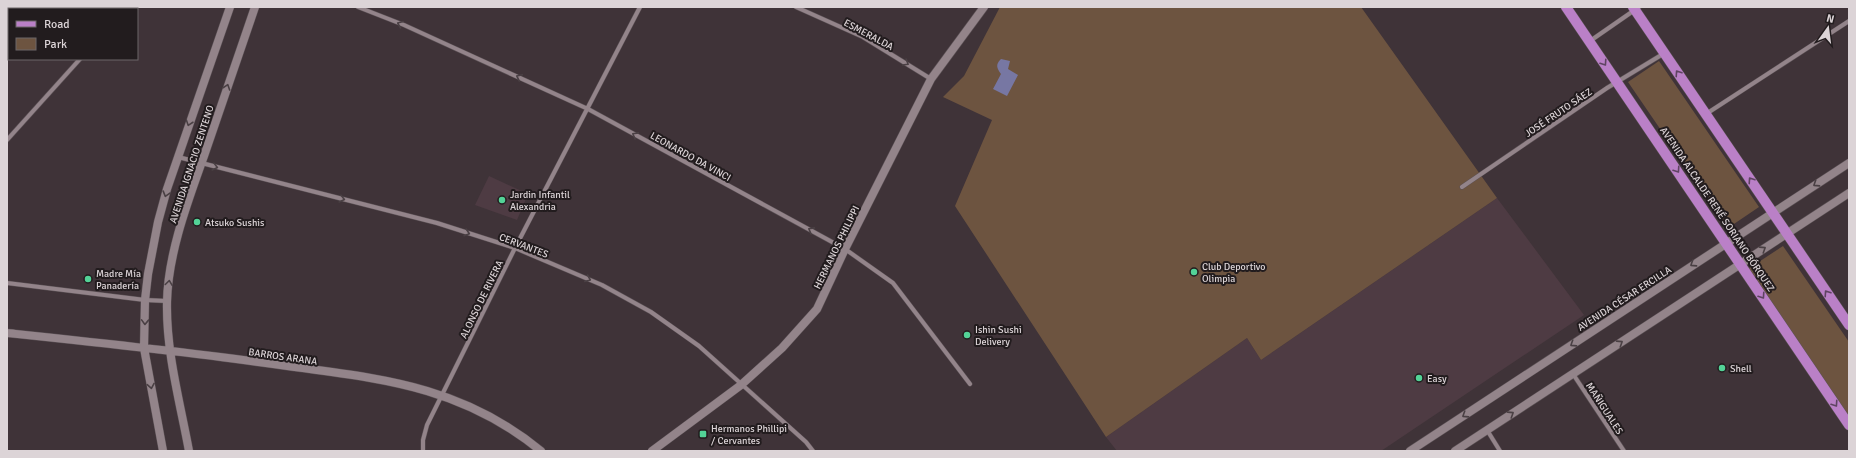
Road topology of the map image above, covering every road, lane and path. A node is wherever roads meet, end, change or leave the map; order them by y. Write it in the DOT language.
graph roads {
  1 [pos="230,7"];
  2 [pos="255,7"];
  3 [pos="358,7"];
  4 [pos="640,7"];
  5 [pos="796,7"];
  6 [pos="984,7"];
  7 [pos="1566,7"];
  8 [pos="1636,8"];
  9 [pos="1849,21"];
  10 [pos="1590,42"];
  11 [pos="1665,53"];
  12 [pos="79,60"];
  13 [pos="931,79"];
  14 [pos="1617,82"];
  15 [pos="588,109"];
  16 [pos="1706,114"];
  17 [pos="7,140"];
  18 [pos="178,157"];
  19 [pos="1849,163"];
  20 [pos="201,164"];
  21 [pos="1462,187"];
  22 [pos="1849,193"];
  23 [pos="1773,212"];
  24 [pos="1787,234"];
  25 [pos="1726,243"];
  26 [pos="515,248"];
  27 [pos="845,249"];
  28 [pos="1740,264"];
  29 [pos="7,282"];
  30 [pos="145,300"];
  31 [pos="167,301"];
  32 [pos="1849,325"];
  33 [pos="7,333"];
  34 [pos="144,348"];
  35 [pos="170,350"];
  36 [pos="1573,374"];
  37 [pos="970,384"];
  38 [pos="741,385"];
  39 [pos="443,395"];
  40 [pos="1849,425"];
  41 [pos="1487,430"];
  42 [pos="163,451"];
  43 [pos="189,451"];
  44 [pos="423,451"];
  45 [pos="541,451"];
  46 [pos="652,451"];
  47 [pos="813,451"];
  48 [pos="1410,451"];
  49 [pos="1455,451"];
  50 [pos="1500,451"];
  51 [pos="1624,451"];
  1 -- 18 [label="main road, AVENIDA IGNACIO ZENTENO, one-way"];
  20 -- 2 [label="main road, AVENIDA IGNACIO ZENTENO, one-way"];
  15 -- 3 [label="street, LEONARDO DA VINCI, one-way"];
  4 -- 15 [label="street, ALONSO DE RIVERA"];
  5 -- 13 [label="street, ESMERALDA, one-way"];
  6 -- 13 [label="main road, HERMANOS PHILIPPI"];
  7 -- 10 [label="main road, AVENIDA ALCALDE RENÉ SORIANO BÓRQUEZ"];
  8 -- 10 [label="street"];
  8 -- 11 [label="main road"];
  9 -- 16 [label="street"];
  10 -- 14 [label="main road, AVENIDA ALCALDE RENÉ SORIANO BÓRQUEZ, one-way"];
  11 -- 14 [label="street, JOSÉ FRUTO SÁEZ"];
  16 -- 11 [label="main road, one-way"];
  12 -- 17 [label="street"];
  13 -- 27 [label="main road, HERMANOS PHILIPPI"];
  14 -- 21 [label="street, JOSÉ FRUTO SÁEZ"];
  14 -- 25 [label="main road, AVENIDA ALCALDE RENÉ SORIANO BÓRQUEZ, one-way"];
  15 -- 26 [label="street, ALONSO DE RIVERA"];
  27 -- 15 [label="street, LEONARDO DA VINCI, one-way"];
  23 -- 16 [label="main road, one-way"];
  18 -- 20 [label="street, CERVANTES"];
  18 -- 30 [label="main road, AVENIDA IGNACIO ZENTENO, one-way"];
  19 -- 23 [label="main road, AVENIDA CÉSAR ERCILLA, one-way"];
  20 -- 26 [label="street, CERVANTES, one-way"];
  31 -- 20 [label="main road, AVENIDA IGNACIO ZENTENO, one-way"];
  22 -- 24 [label="main road"];
  23 -- 24 [label="main road"];
  23 -- 25 [label="main road, AVENIDA CÉSAR ERCILLA"];
  28 -- 24 [label="main road, one-way"];
  32 -- 24 [label="main road, one-way"];
  25 -- 28 [label="main road, AVENIDA ALCALDE RENÉ SORIANO BÓRQUEZ"];
  25 -- 48 [label="main road, AVENIDA CÉSAR ERCILLA, one-way"];
  26 -- 38 [label="street, CERVANTES, one-way"];
  26 -- 39 [label="street, ALONSO DE RIVERA"];
  27 -- 37 [label="street, LEONARDO DA VINCI"];
  27 -- 38 [label="main road, HERMANOS PHILIPPI"];
  36 -- 28 [label="main road, one-way"];
  28 -- 40 [label="main road, AVENIDA ALCALDE RENÉ SORIANO BÓRQUEZ, one-way"];
  29 -- 30 [label="street"];
  30 -- 31 [label="street"];
  30 -- 34 [label="main road, AVENIDA IGNACIO ZENTENO, one-way"];
  31 -- 35 [label="main road, AVENIDA IGNACIO ZENTENO"];
  33 -- 34 [label="main road, BARROS ARANA"];
  34 -- 35 [label="main road, BARROS ARANA"];
  34 -- 42 [label="main road, AVENIDA IGNACIO ZENTENO, one-way"];
  35 -- 39 [label="main road, BARROS ARANA"];
  35 -- 43 [label="main road, AVENIDA IGNACIO ZENTENO"];
  41 -- 36 [label="main road, one-way"];
  36 -- 51 [label="street, MAÑIGUALES"];
  38 -- 46 [label="main road, HERMANOS PHILIPPI"];
  38 -- 47 [label="street, CERVANTES"];
  39 -- 44 [label="street, ALONSO DE RIVERA"];
  39 -- 45 [label="main road, BARROS ARANA"];
  41 -- 49 [label="main road"];
  41 -- 50 [label="street"];
}
